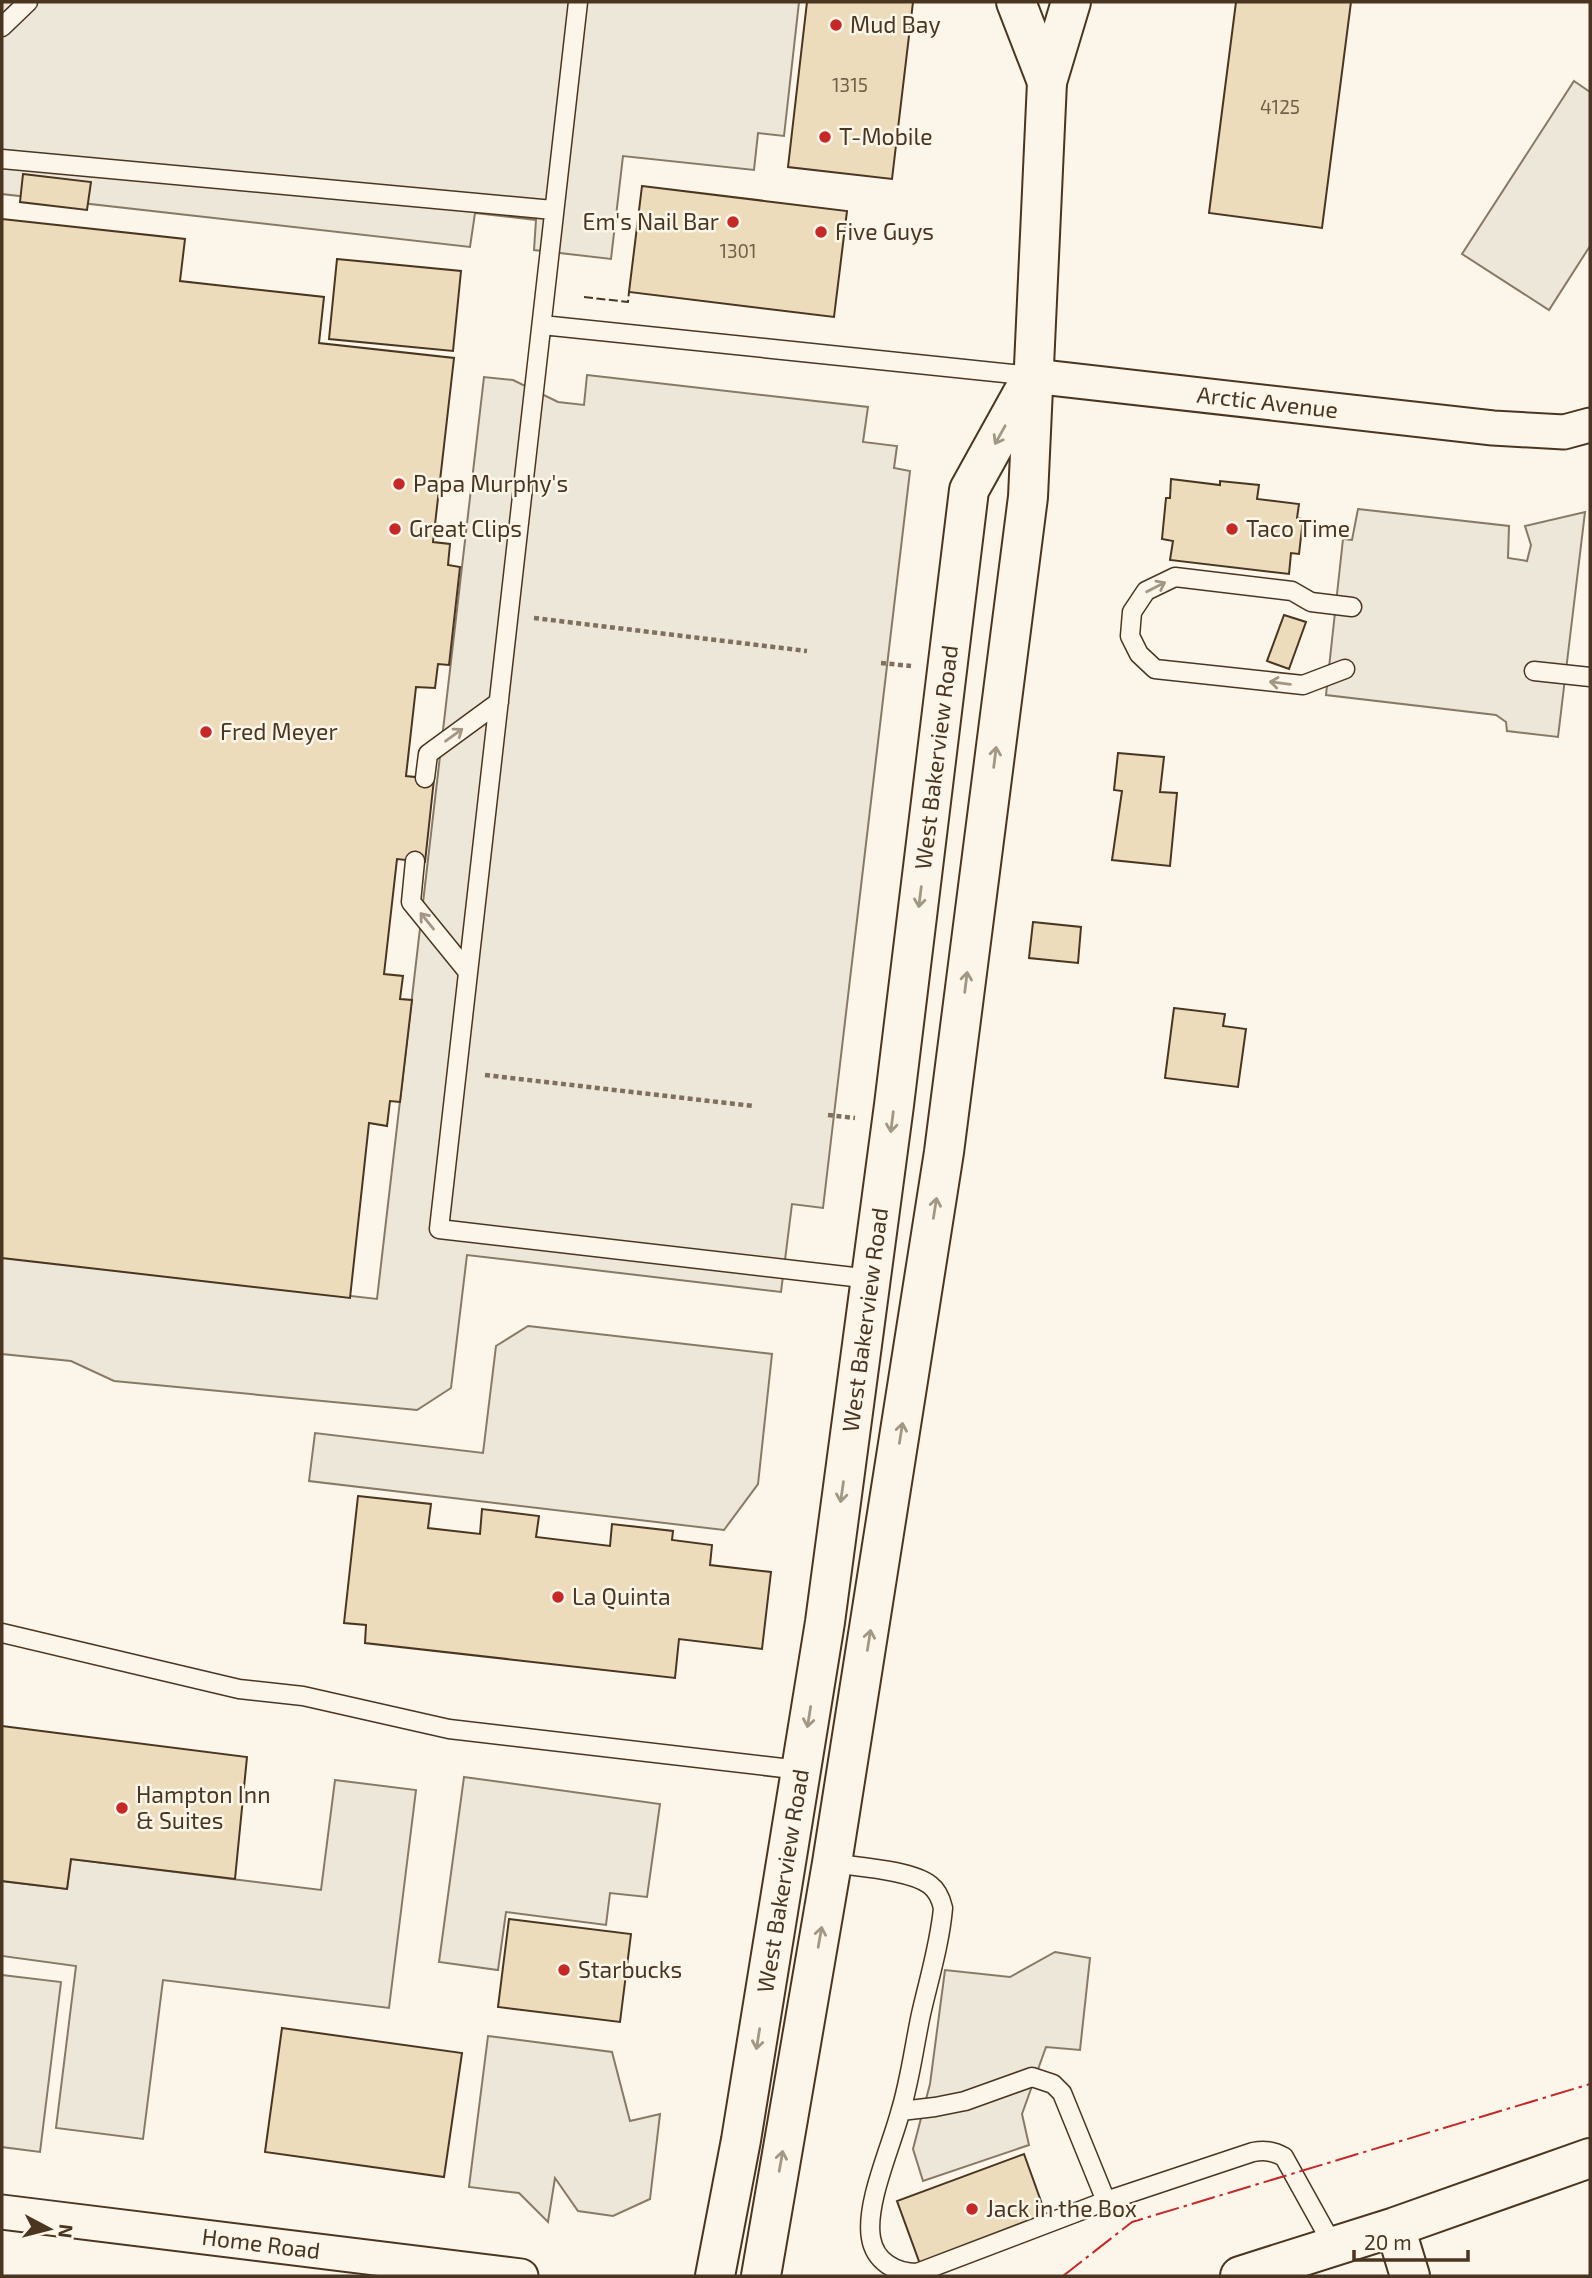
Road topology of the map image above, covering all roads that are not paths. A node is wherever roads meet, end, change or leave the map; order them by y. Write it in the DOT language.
graph roads {
  1 [pos="28,2"];
  2 [pos="578,2"];
  3 [pos="1016,2"];
  4 [pos="1071,2"];
  5 [pos="2,27"];
  6 [pos="1047,82"];
  7 [pos="2,159"];
  8 [pos="553,210"];
  9 [pos="542,325"];
  10 [pos="1033,376"];
  11 [pos="1590,425"];
  12 [pos="1352,607"];
  13 [pos="1345,669"];
  14 [pos="1534,671"];
  15 [pos="1590,677"];
  16 [pos="499,702"];
  17 [pos="425,778"];
  18 [pos="415,861"];
  19 [pos="468,972"];
  20 [pos="871,1279"];
  21 [pos="883,1548"];
  22 [pos="2,1633"];
  23 [pos="800,1770"];
  24 [pos="832,1863"];
  25 [pos="901,2111"];
  26 [pos="1590,2158"];
  27 [pos="775,2199"];
  28 [pos="1106,2200"];
  29 [pos="2,2211"];
  30 [pos="1395,2227"];
  31 [pos="1334,2247"];
  32 [pos="521,2276"];
  33 [pos="715,2276"];
  34 [pos="761,2276"];
  35 [pos="778,2276"];
  36 [pos="1240,2276"];
  37 [pos="1410,2276"];
  1 -- 5 [label="lane"];
  2 -- 8 [label="lane"];
  3 -- 6 [label="main road, West Bakerview Road"];
  4 -- 6 [label="main road, West Bakerview Road"];
  6 -- 10 [label="main road, West Bakerview Road"];
  7 -- 8 [label="lane"];
  8 -- 9 [label="lane"];
  9 -- 10 [label="lane, Arctic Avenue"];
  9 -- 16 [label="lane"];
  10 -- 11 [label="street, Arctic Avenue"];
  10 -- 20 [label="main road, West Bakerview Road, one-way"];
  21 -- 10 [label="main road, West Bakerview Road, one-way"];
  13 -- 12 [label="lane, one-way"];
  14 -- 15 [label="lane"];
  17 -- 16 [label="lane, one-way"];
  16 -- 19 [label="lane"];
  19 -- 18 [label="lane, one-way"];
  19 -- 20 [label="lane"];
  20 -- 21 [label="main road"];
  20 -- 23 [label="main road, West Bakerview Road, one-way"];
  24 -- 21 [label="main road, West Bakerview Road, one-way"];
  22 -- 23 [label="lane"];
  23 -- 33 [label="main road, West Bakerview Road, one-way"];
  24 -- 25 [label="lane"];
  27 -- 24 [label="main road, West Bakerview Road, one-way"];
  25 -- 28 [label="lane"];
  25 -- 28 [label="lane"];
  26 -- 30 [label="main road"];
  27 -- 34 [label="main road, West Bakerview Road"];
  27 -- 35 [label="main road"];
  28 -- 31 [label="lane"];
  29 -- 32 [label="street, Home Road"];
  30 -- 31 [label="main road"];
  30 -- 37 [label="main road"];
  31 -- 36 [label="main road"];
}
